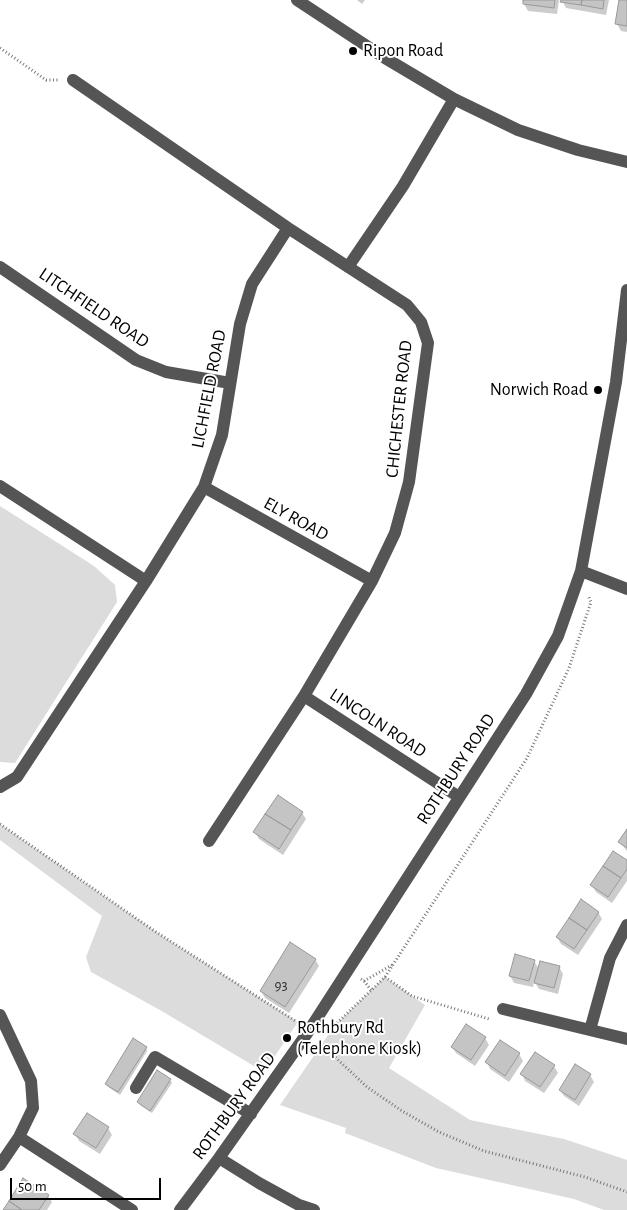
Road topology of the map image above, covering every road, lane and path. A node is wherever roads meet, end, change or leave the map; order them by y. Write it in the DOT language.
graph roads {
  1 [pos="297,0"];
  2 [pos="0,48"];
  3 [pos="73,80"];
  4 [pos="454,99"];
  5 [pos="627,162"];
  6 [pos="288,228"];
  7 [pos="0,267"];
  8 [pos="348,267"];
  9 [pos="627,290"];
  10 [pos="230,382"];
  11 [pos="621,384"];
  12 [pos="0,486"];
  13 [pos="204,487"];
  14 [pos="581,571"];
  15 [pos="372,581"];
  16 [pos="146,582"];
  17 [pos="627,589"];
  18 [pos="304,696"];
  19 [pos="0,787"];
  20 [pos="459,797"];
  21 [pos="209,841"];
  22 [pos="627,925"];
  23 [pos="394,963"];
  24 [pos="347,971"];
  25 [pos="385,977"];
  26 [pos="364,982"];
  27 [pos="371,990"];
  28 [pos="503,1008"];
  29 [pos="0,1014"];
  30 [pos="590,1030"];
  31 [pos="308,1032"];
  32 [pos="627,1040"];
  33 [pos="136,1088"];
  34 [pos="251,1114"];
  35 [pos="19,1137"];
  36 [pos="219,1158"];
  37 [pos="0,1165"];
  38 [pos="132,1210"];
  39 [pos="180,1210"];
  40 [pos="314,1210"];
  1 -- 4 [label="street"];
  2 -- 3 [label="path"];
  3 -- 6 [label="street, CHICHESTER ROAD"];
  4 -- 5 [label="street"];
  4 -- 8 [label="street"];
  6 -- 8 [label="street, CHICHESTER ROAD"];
  6 -- 10 [label="street, LICHFIELD ROAD"];
  7 -- 10 [label="street, LITCHFIELD ROAD"];
  8 -- 15 [label="street, CHICHESTER ROAD"];
  9 -- 11 [label="street, ROTHBURY ROAD"];
  10 -- 13 [label="street, LICHFIELD ROAD"];
  11 -- 14 [label="street, ROTHBURY ROAD"];
  12 -- 16 [label="street"];
  13 -- 15 [label="street, ELY ROAD"];
  13 -- 16 [label="street, LICHFIELD ROAD"];
  14 -- 17 [label="street"];
  14 -- 20 [label="street, ROTHBURY ROAD"];
  14 -- 23 [label="path"];
  15 -- 18 [label="street, CHICHESTER ROAD"];
  16 -- 19 [label="street, LICHFIELD ROAD"];
  18 -- 20 [label="street, LINCOLN ROAD"];
  18 -- 21 [label="street, CHICHESTER ROAD"];
  20 -- 24 [label="street, ROTHBURY ROAD"];
  22 -- 30 [label="street"];
  23 -- 25 [label="path"];
  23 -- 26 [label="path"];
  24 -- 26 [label="path"];
  24 -- 31 [label="street, ROTHBURY ROAD"];
  25 -- 27 [label="path"];
  25 -- 28 [label="path"];
  26 -- 27 [label="path"];
  27 -- 31 [label="path"];
  28 -- 30 [label="street"];
  29 -- 35 [label="street"];
  30 -- 32 [label="street"];
  31 -- 34 [label="street, ROTHBURY ROAD"];
  33 -- 34 [label="street"];
  34 -- 36 [label="street, ROTHBURY ROAD"];
  35 -- 37 [label="street"];
  35 -- 38 [label="street"];
  36 -- 39 [label="street, ROTHBURY ROAD"];
  36 -- 40 [label="street"];
}
